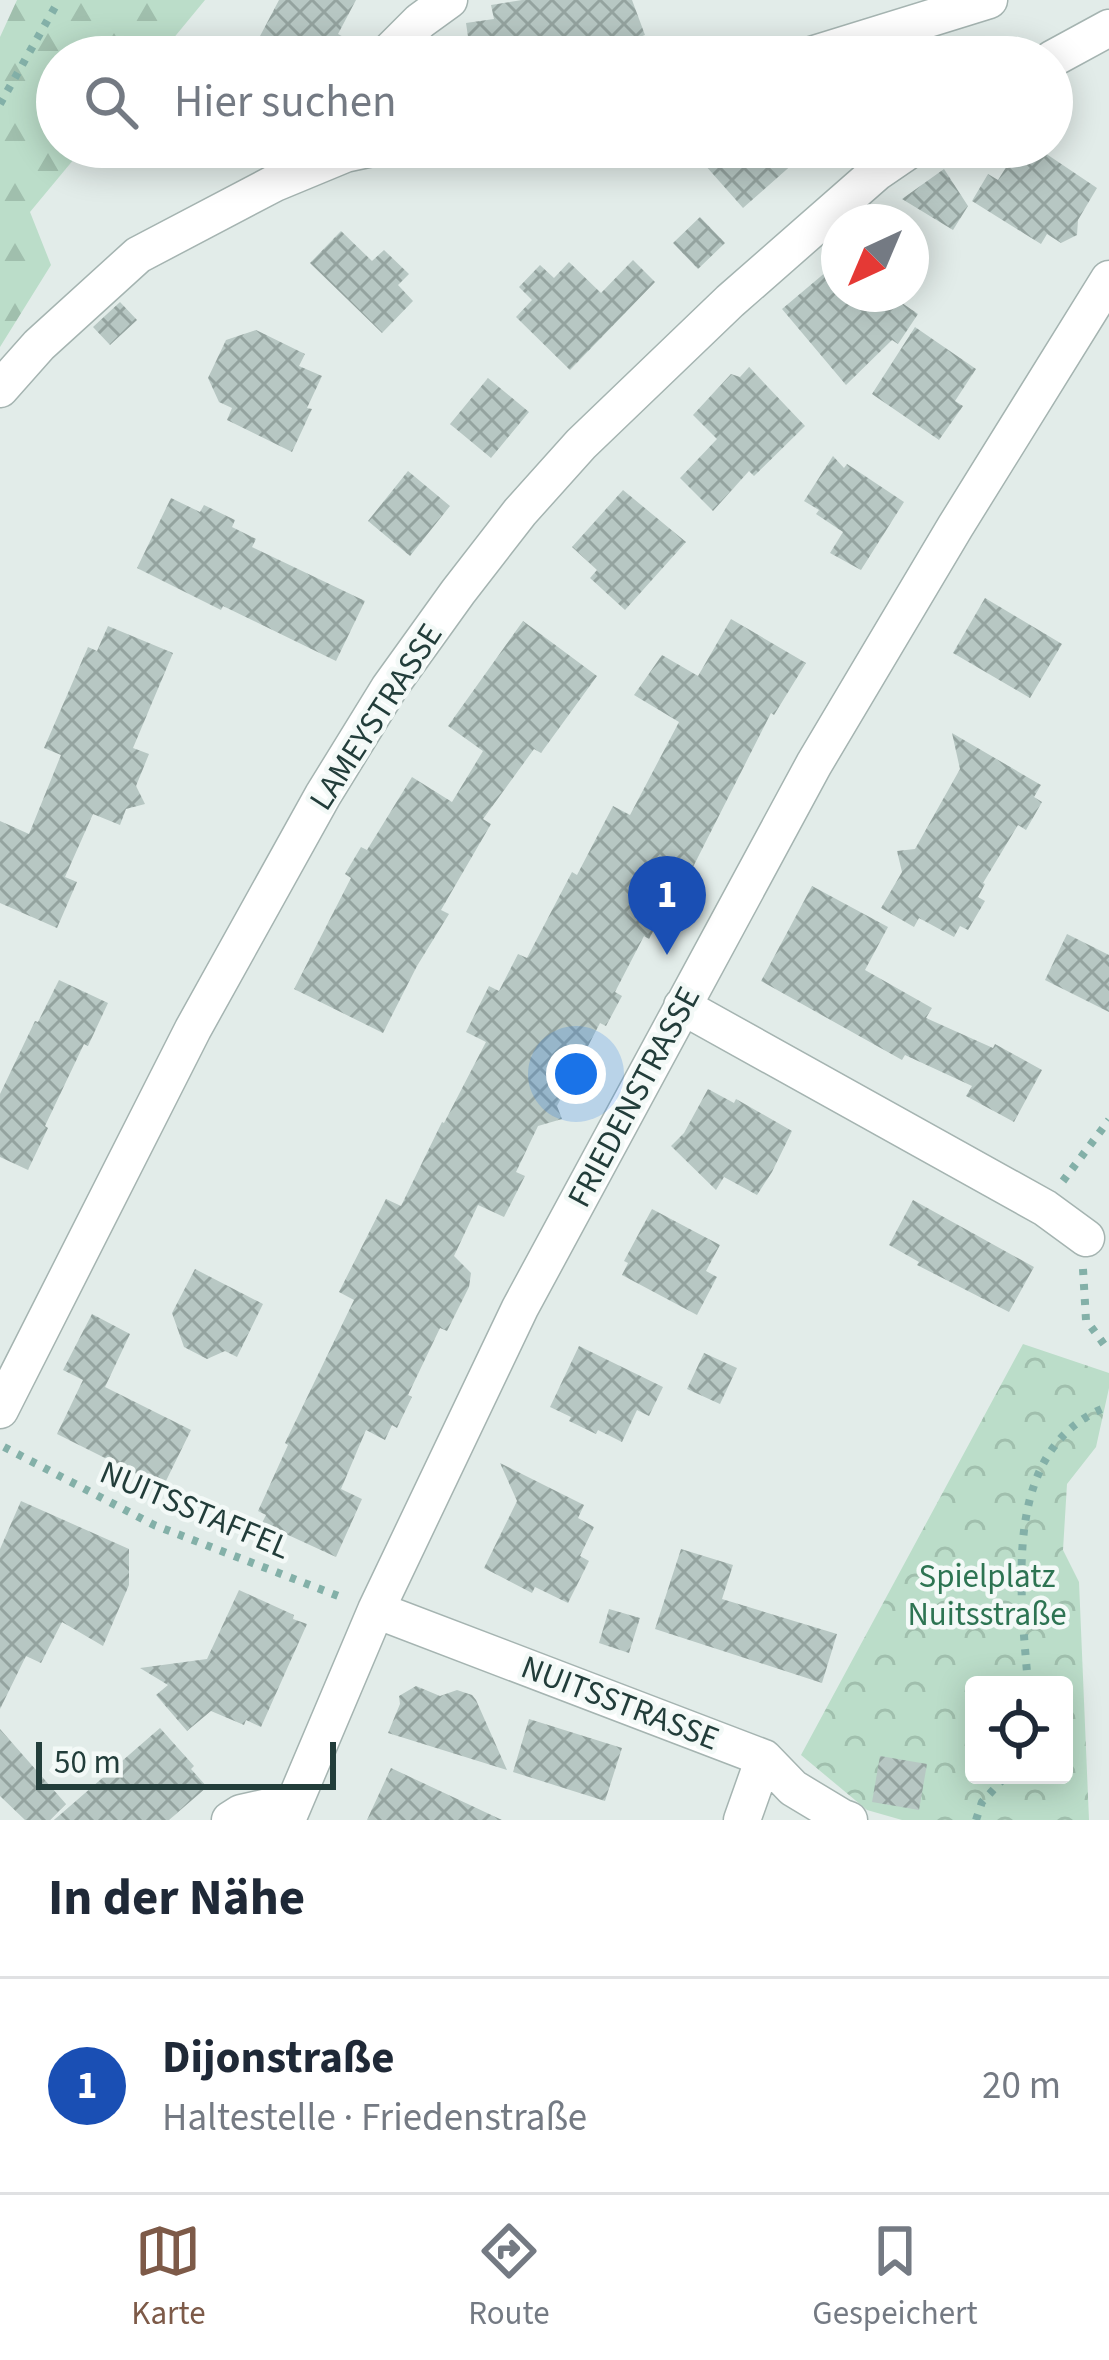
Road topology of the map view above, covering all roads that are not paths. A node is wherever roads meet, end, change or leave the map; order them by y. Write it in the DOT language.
graph roads {
  1 [pos="449,0"];
  2 [pos="989,0"];
  3 [pos="1109,28"];
  4 [pos="405,36"];
  5 [pos="873,36"];
  6 [pos="1073,48"];
  7 [pos="311,168"];
  8 [pos="882,168"];
  9 [pos="1109,279"];
  10 [pos="0,389"];
  11 [pos="682,1006"];
  12 [pos="1085,1238"];
  13 [pos="0,1410"];
  14 [pos="376,1610"];
  15 [pos="764,1758"];
  16 [pos="291,1810"];
  17 [pos="230,1820"];
  18 [pos="742,1820"];
  19 [pos="849,1820"];
  1 -- 4 [label="street"];
  2 -- 5 [label="street"];
  3 -- 6 [label="street"];
  7 -- 10 [label="street"];
  8 -- 13 [label="street, LAMEYSTRASSE"];
  9 -- 11 [label="street, FRIEDENSTRASSE"];
  11 -- 12 [label="street"];
  11 -- 14 [label="street, FRIEDENSTRASSE"];
  14 -- 15 [label="street, NUITSSTRASSE"];
  14 -- 16 [label="street, FRIEDENSTRASSE"];
  15 -- 18 [label="street"];
  15 -- 19 [label="street, NUITSSTRASSE"];
  16 -- 17 [label="street"];
}
